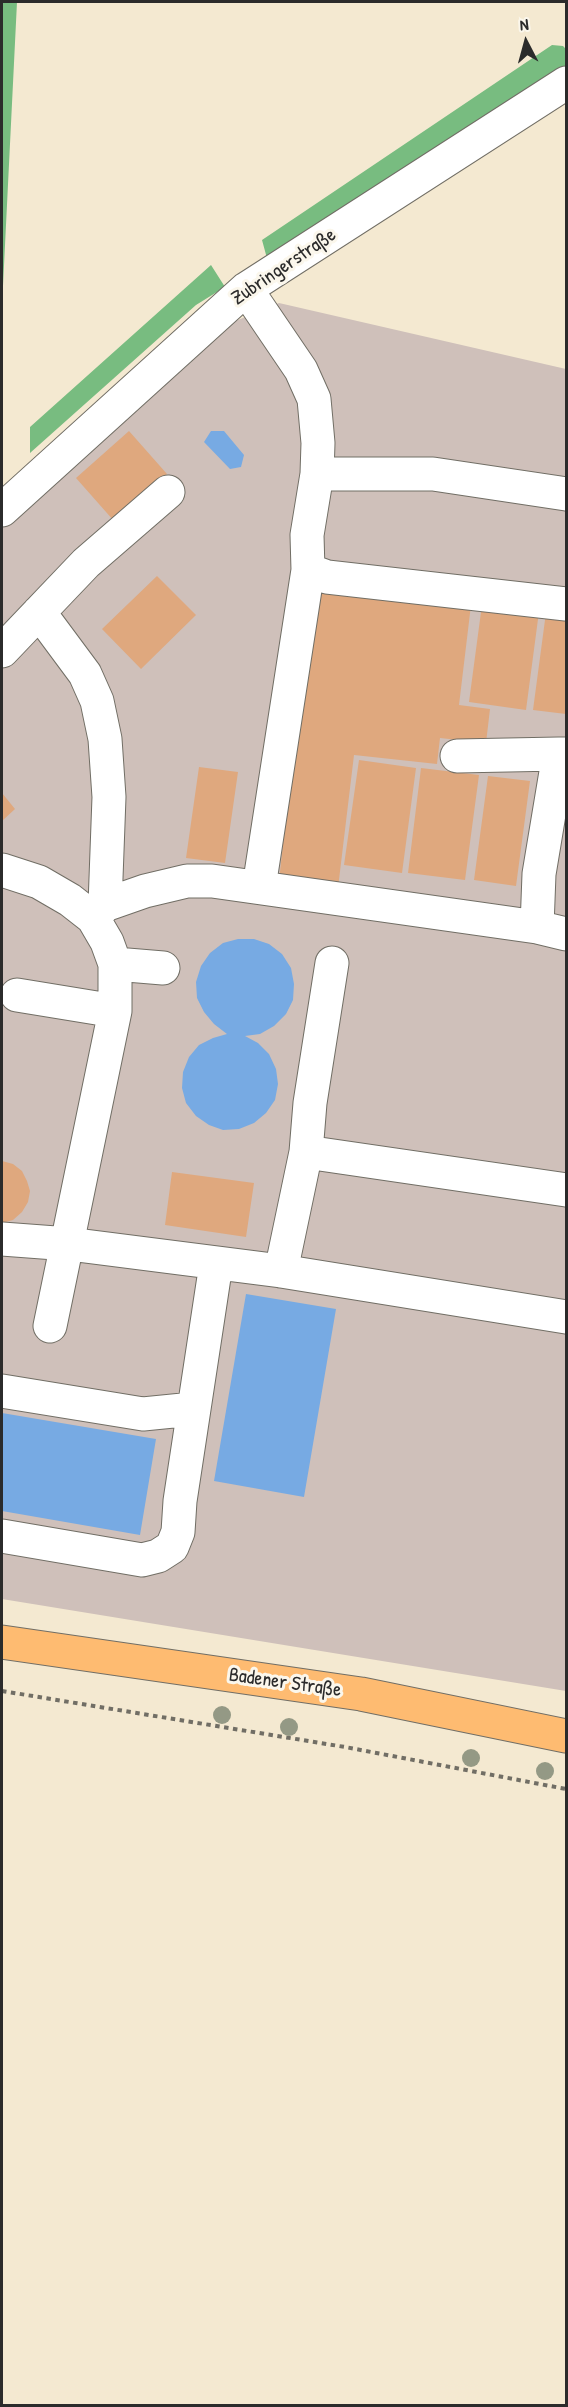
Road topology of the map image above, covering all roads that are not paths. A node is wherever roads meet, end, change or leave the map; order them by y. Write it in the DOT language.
graph roads {
  1 [pos="567,83"];
  2 [pos="246,289"];
  3 [pos="317,474"];
  4 [pos="168,492"];
  5 [pos="567,494"];
  6 [pos="2,510"];
  7 [pos="308,570"];
  8 [pos="567,604"];
  9 [pos="39,612"];
  10 [pos="2,651"];
  11 [pos="563,754"];
  12 [pos="457,756"];
  13 [pos="2,870"];
  14 [pos="259,887"];
  15 [pos="99,912"];
  16 [pos="552,931"];
  17 [pos="332,963"];
  18 [pos="115,964"];
  19 [pos="163,968"];
  20 [pos="16,995"];
  21 [pos="115,1011"];
  22 [pos="306,1152"];
  23 [pos="567,1190"];
  24 [pos="2,1239"];
  25 [pos="69,1244"];
  26 [pos="216,1264"];
  27 [pos="280,1270"];
  28 [pos="567,1317"];
  29 [pos="50,1326"];
  30 [pos="2,1391"];
  31 [pos="193,1409"];
  32 [pos="2,1536"];
  33 [pos="2,1642"];
  34 [pos="567,1736"];
  1 -- 2 [label="street, Zubringerstraße"];
  2 -- 3 [label="street"];
  2 -- 6 [label="street, Zubringerstraße"];
  3 -- 5 [label="street"];
  3 -- 7 [label="street"];
  4 -- 9 [label="street"];
  7 -- 8 [label="street"];
  7 -- 14 [label="street"];
  9 -- 10 [label="street"];
  9 -- 15 [label="street"];
  11 -- 12 [label="street"];
  11 -- 16 [label="street"];
  13 -- 15 [label="street"];
  14 -- 15 [label="street"];
  14 -- 16 [label="street"];
  15 -- 18 [label="street"];
  17 -- 22 [label="street"];
  18 -- 19 [label="street"];
  18 -- 21 [label="street"];
  20 -- 21 [label="street"];
  21 -- 25 [label="street"];
  22 -- 23 [label="street"];
  22 -- 27 [label="street"];
  24 -- 25 [label="street"];
  25 -- 26 [label="street"];
  25 -- 29 [label="street"];
  26 -- 27 [label="street"];
  26 -- 31 [label="street"];
  27 -- 28 [label="street"];
  30 -- 31 [label="street"];
  31 -- 32 [label="street"];
  33 -- 34 [label="main road, Badener Straße"];
}
